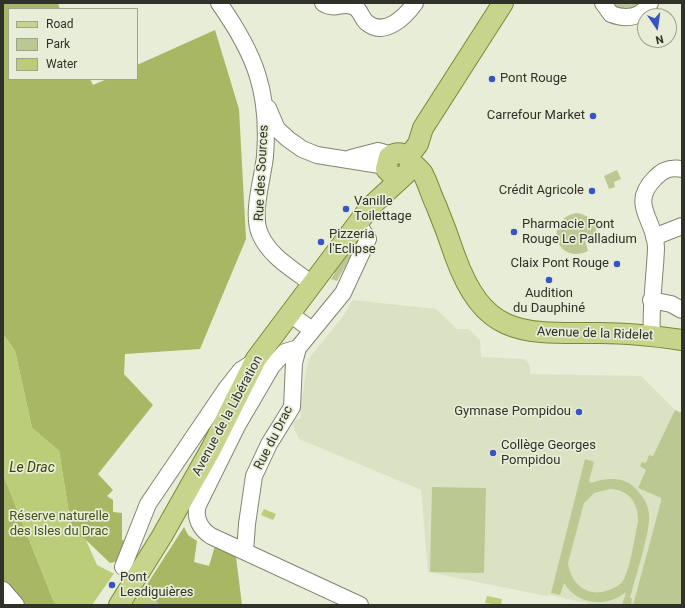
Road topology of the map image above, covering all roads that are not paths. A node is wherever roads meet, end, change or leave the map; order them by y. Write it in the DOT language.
graph roads {
  1 [pos="219,3"];
  2 [pos="323,3"];
  3 [pos="415,3"];
  4 [pos="502,3"];
  5 [pos="603,3"];
  6 [pos="650,3"];
  7 [pos="265,99"];
  8 [pos="398,164"];
  9 [pos="682,168"];
  10 [pos="358,224"];
  11 [pos="682,226"];
  12 [pos="654,237"];
  13 [pos="312,284"];
  14 [pos="652,300"];
  15 [pos="682,310"];
  16 [pos="290,314"];
  17 [pos="312,330"];
  18 [pos="652,336"];
  19 [pos="682,340"];
  20 [pos="298,348"];
  21 [pos="256,360"];
  22 [pos="238,548"];
  23 [pos="131,570"];
  24 [pos="3,590"];
  25 [pos="16,605"];
  26 [pos="119,605"];
  27 [pos="360,605"];
  1 -- 7 [label="street, Rue des Sources"];
  2 -- 3 [label="street"];
  4 -- 8 [label="main road, Avenue de la Libération"];
  5 -- 6 [label="street"];
  7 -- 8 [label="street"];
  7 -- 13 [label="street, Rue des Sources"];
  8 -- 10 [label="main road, Avenue de la Libération"];
  8 -- 18 [label="main road, Avenue de la Ridelet"];
  9 -- 12 [label="street"];
  10 -- 13 [label="main road, Avenue de la Libération"];
  10 -- 17 [label="street, Rue du Drac"];
  11 -- 12 [label="street"];
  12 -- 14 [label="street"];
  13 -- 16 [label="main road, Avenue de la Libération"];
  14 -- 15 [label="street"];
  14 -- 18 [label="street"];
  16 -- 17 [label="street"];
  16 -- 21 [label="main road, Avenue de la Libération"];
  17 -- 20 [label="street, Rue du Drac"];
  18 -- 19 [label="main road, Avenue de la Ridelet"];
  20 -- 22 [label="street, Rue du Drac"];
  20 -- 22 [label="street, Rue du Drac"];
  21 -- 23 [label="main road, Avenue de la Libération"];
  21 -- 23 [label="street"];
  22 -- 27 [label="street, Rue du Drac"];
  23 -- 26 [label="main road"];
  24 -- 25 [label="street"];
}
